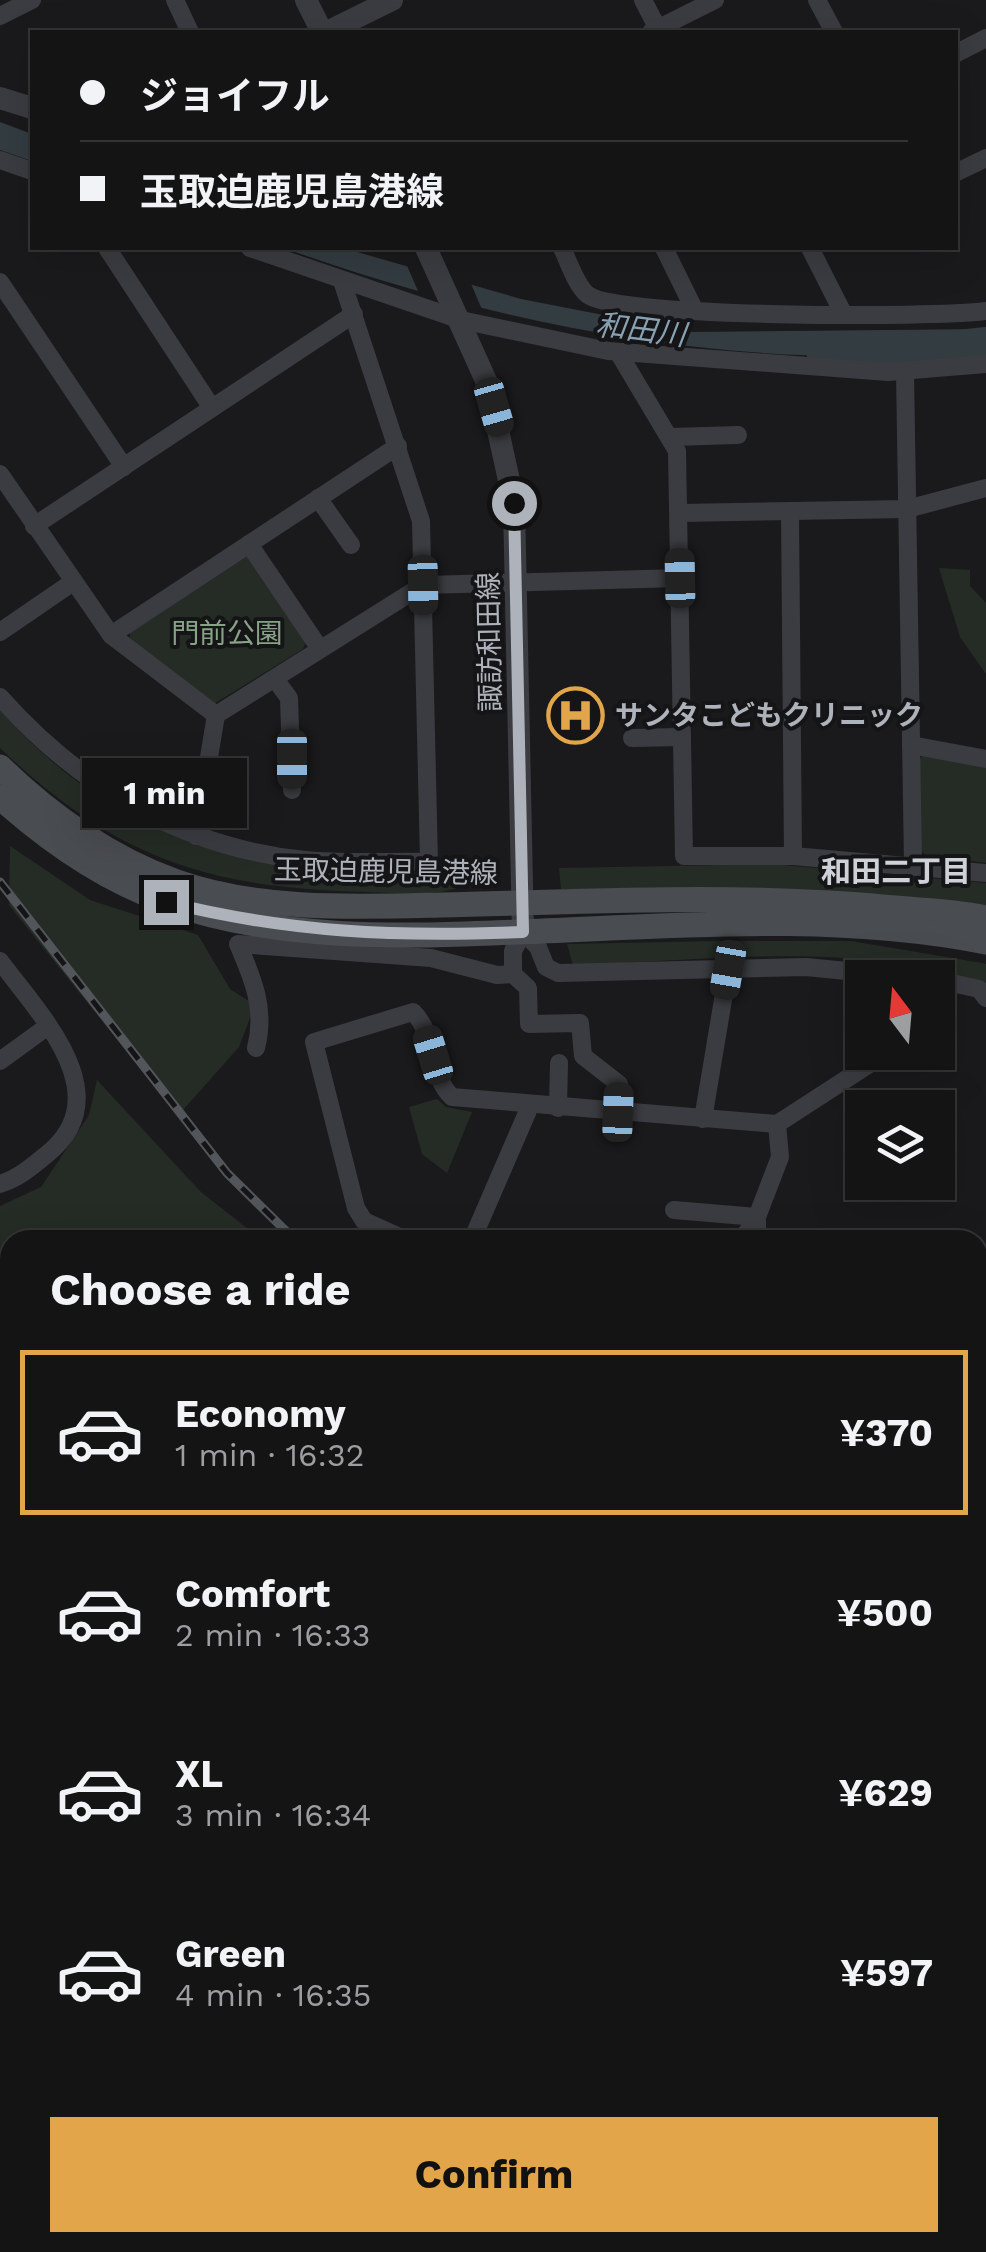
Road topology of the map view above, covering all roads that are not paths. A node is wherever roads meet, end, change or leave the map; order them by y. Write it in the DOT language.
graph roads {
  1 [pos="32,0"];
  2 [pos="174,0"];
  3 [pos="306,0"];
  4 [pos="392,0"];
  5 [pos="643,0"];
  6 [pos="715,0"];
  7 [pos="817,0"];
  8 [pos="0,16"];
  9 [pos="189,30"];
  10 [pos="324,30"];
  11 [pos="329,30"];
  12 [pos="654,30"];
  13 [pos="656,30"];
  14 [pos="833,30"];
  15 [pos="986,38"];
  16 [pos="958,52"];
  17 [pos="0,98"];
  18 [pos="30,107"];
  19 [pos="986,158"];
  20 [pos="0,160"];
  21 [pos="30,170"];
  22 [pos="958,172"];
  23 [pos="108,250"];
  24 [pos="256,250"];
  25 [pos="563,250"];
  26 [pos="665,250"];
  27 [pos="811,250"];
  28 [pos="429,253"];
  29 [pos="342,281"];
  30 [pos="0,282"];
  31 [pos="457,310"];
  32 [pos="695,311"];
  33 [pos="986,311"];
  34 [pos="354,314"];
  35 [pos="844,315"];
  36 [pos="618,352"];
  37 [pos="986,364"];
  38 [pos="905,372"];
  39 [pos="212,408"];
  40 [pos="738,435"];
  41 [pos="670,437"];
  42 [pos="398,446"];
  43 [pos="124,467"];
  44 [pos="0,474"];
  45 [pos="986,488"];
  46 [pos="318,498"];
  47 [pos="906,508"];
  48 [pos="678,513"];
  49 [pos="790,513"];
  50 [pos="34,526"];
  51 [pos="249,544"];
  52 [pos="351,545"];
  53 [pos="680,578"];
  54 [pos="518,579"];
  55 [pos="73,582"];
  56 [pos="423,585"];
  57 [pos="0,632"];
  58 [pos="111,635"];
  59 [pos="320,649"];
  60 [pos="275,679"];
  61 [pos="0,697"];
  62 [pos="216,715"];
  63 [pos="682,737"];
  64 [pos="632,738"];
  65 [pos="911,745"];
  66 [pos="986,759"];
  67 [pos="0,767"];
  68 [pos="292,790"];
  69 [pos="0,797"];
  70 [pos="196,836"];
  71 [pos="792,856"];
  72 [pos="913,863"];
  73 [pos="986,873"];
  74 [pos="524,903"];
  75 [pos="981,917"];
  76 [pos="523,932"];
  77 [pos="986,942"];
  78 [pos="0,961"];
  79 [pos="728,970"];
  80 [pos="845,971"];
  81 [pos="513,974"];
  82 [pos="955,985"];
  83 [pos="984,993"];
  84 [pos="48,1026"];
  85 [pos="256,1048"];
  86 [pos="0,1061"];
  87 [pos="559,1063"];
  88 [pos="860,1070"];
  89 [pos="530,1106"];
  90 [pos="558,1108"];
  91 [pos="618,1112"];
  92 [pos="703,1119"];
  93 [pos="778,1124"];
  94 [pos="0,1184"];
  95 [pos="674,1210"];
  96 [pos="757,1217"];
  97 [pos="385,1230"];
  98 [pos="476,1230"];
  99 [pos="749,1230"];
  100 [pos="757,1230"];
  1 -- 8 [label="street"];
  2 -- 9 [label="street"];
  3 -- 10 [label="street"];
  4 -- 11 [label="street"];
  5 -- 12 [label="street"];
  6 -- 13 [label="street"];
  7 -- 14 [label="street"];
  15 -- 16 [label="street"];
  17 -- 18 [label="street"];
  19 -- 22 [label="street"];
  20 -- 21 [label="street"];
  23 -- 39 [label="street"];
  24 -- 29 [label="street"];
  25 -- 32 [label="street"];
  26 -- 32 [label="street"];
  27 -- 35 [label="street"];
  28 -- 31 [label="street, 諏訪和田線"];
  29 -- 31 [label="street"];
  29 -- 34 [label="street"];
  30 -- 43 [label="street"];
  31 -- 36 [label="street"];
  31 -- 54 [label="street, 諏訪和田線"];
  32 -- 35 [label="street"];
  33 -- 35 [label="street"];
  34 -- 39 [label="street"];
  34 -- 42 [label="street"];
  36 -- 38 [label="street"];
  36 -- 41 [label="street"];
  37 -- 38 [label="street"];
  38 -- 47 [label="street"];
  39 -- 43 [label="street"];
  40 -- 41 [label="street"];
  41 -- 48 [label="street"];
  42 -- 46 [label="street"];
  42 -- 56 [label="street"];
  43 -- 50 [label="street"];
  44 -- 50 [label="street"];
  45 -- 47 [label="street"];
  46 -- 51 [label="street"];
  46 -- 52 [label="street"];
  47 -- 49 [label="street"];
  47 -- 65 [label="street"];
  48 -- 49 [label="street"];
  48 -- 53 [label="street"];
  49 -- 71 [label="street"];
  50 -- 55 [label="street"];
  51 -- 58 [label="street"];
  51 -- 59 [label="street"];
  53 -- 54 [label="street"];
  53 -- 63 [label="street"];
  54 -- 56 [label="street"];
  54 -- 74 [label="street, 諏訪和田線"];
  55 -- 57 [label="street"];
  55 -- 58 [label="street"];
  56 -- 59 [label="street"];
  56 -- 70 [label="street"];
  58 -- 62 [label="street"];
  59 -- 60 [label="street"];
  60 -- 62 [label="street"];
  60 -- 68 [label="street"];
  61 -- 70 [label="street"];
  62 -- 70 [label="street"];
  63 -- 64 [label="street"];
  63 -- 71 [label="street"];
  65 -- 66 [label="street"];
  65 -- 72 [label="street"];
  67 -- 74 [label="main road, 玉取迫鹿児島港線"];
  69 -- 76 [label="main road, 玉取迫鹿児島港線"];
  71 -- 72 [label="street"];
  72 -- 73 [label="street"];
  74 -- 75 [label="main road, 玉取迫鹿児島港線"];
  74 -- 76 [label="street, 諏訪和田線"];
  76 -- 77 [label="main road, 玉取迫鹿児島港線"];
  76 -- 79 [label="street"];
  76 -- 81 [label="street"];
  78 -- 84 [label="street"];
  79 -- 80 [label="street"];
  79 -- 92 [label="street"];
  81 -- 85 [label="street"];
  81 -- 91 [label="street"];
  82 -- 83 [label="street"];
  84 -- 86 [label="street"];
  84 -- 94 [label="street"];
  87 -- 90 [label="street"];
  88 -- 93 [label="street"];
  89 -- 90 [label="street"];
  89 -- 97 [label="street"];
  89 -- 98 [label="street"];
  90 -- 91 [label="street"];
  91 -- 92 [label="street"];
  92 -- 93 [label="street"];
  93 -- 96 [label="street"];
  95 -- 96 [label="street"];
  96 -- 99 [label="street"];
  96 -- 100 [label="street"];
}
